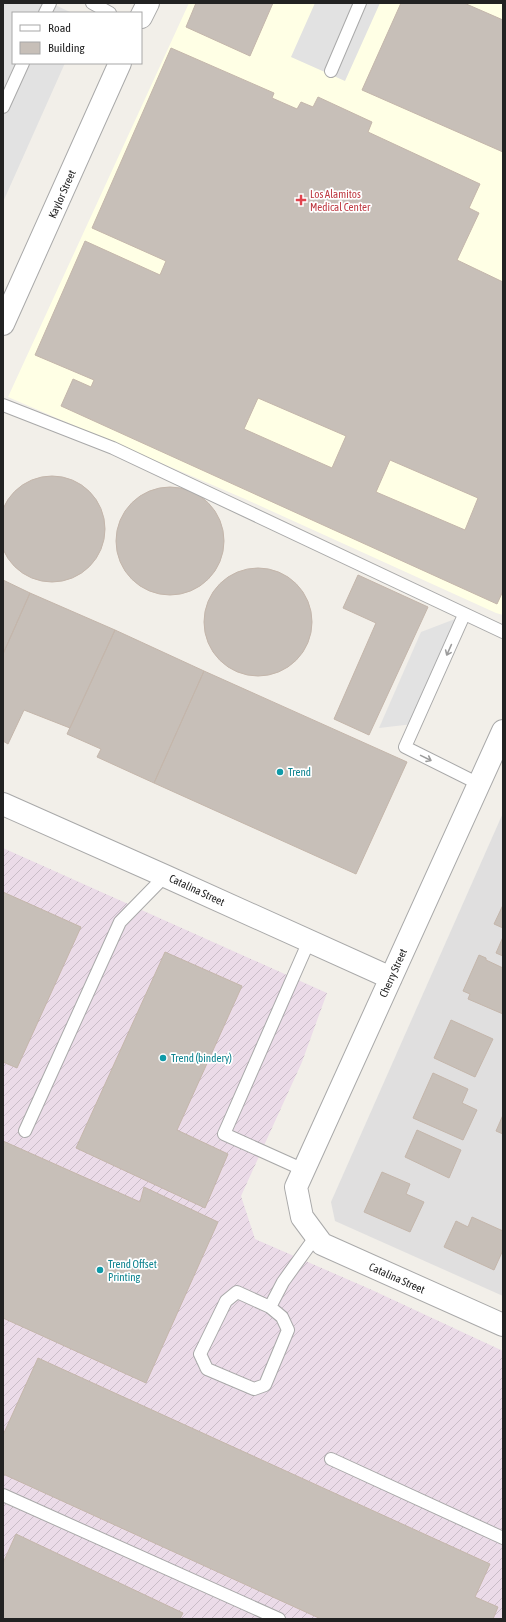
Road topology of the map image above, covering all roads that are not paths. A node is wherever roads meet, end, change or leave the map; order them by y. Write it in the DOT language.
graph roads {
  1 [pos="50,3"];
  2 [pos="92,3"];
  3 [pos="148,3"];
  4 [pos="360,3"];
  5 [pos="46,12"];
  6 [pos="108,12"];
  7 [pos="142,15"];
  8 [pos="23,64"];
  9 [pos="120,64"];
  10 [pos="331,71"];
  11 [pos="3,107"];
  12 [pos="3,324"];
  13 [pos="3,405"];
  14 [pos="464,615"];
  15 [pos="503,632"];
  16 [pos="503,731"];
  17 [pos="479,784"];
  18 [pos="3,804"];
  19 [pos="166,876"];
  20 [pos="309,942"];
  21 [pos="391,978"];
  22 [pos="25,1131"];
  23 [pos="304,1170"];
  24 [pos="302,1217"];
  25 [pos="316,1236"];
  26 [pos="270,1306"];
  27 [pos="503,1325"];
  28 [pos="331,1459"];
  29 [pos="3,1495"];
  30 [pos="503,1538"];
  31 [pos="279,1619"];
  1 -- 5 [label="lane"];
  2 -- 6 [label="lane"];
  3 -- 7 [label="street"];
  4 -- 10 [label="lane"];
  8 -- 11 [label="lane"];
  9 -- 12 [label="street, Kaylor Street"];
  13 -- 14 [label="lane"];
  14 -- 15 [label="lane"];
  14 -- 17 [label="lane, one-way"];
  16 -- 17 [label="street, Cherry Street"];
  17 -- 21 [label="street, Cherry Street"];
  18 -- 19 [label="street, Catalina Street"];
  19 -- 20 [label="street, Catalina Street"];
  19 -- 22 [label="lane"];
  20 -- 21 [label="street, Catalina Street"];
  20 -- 23 [label="lane"];
  21 -- 23 [label="street, Cherry Street"];
  23 -- 24 [label="street, Cherry Street"];
  24 -- 25 [label="street, Catalina Street"];
  25 -- 26 [label="lane"];
  25 -- 27 [label="street, Catalina Street"];
  26 -- 26 [label="lane"];
  28 -- 30 [label="lane"];
  29 -- 31 [label="lane"];
}
